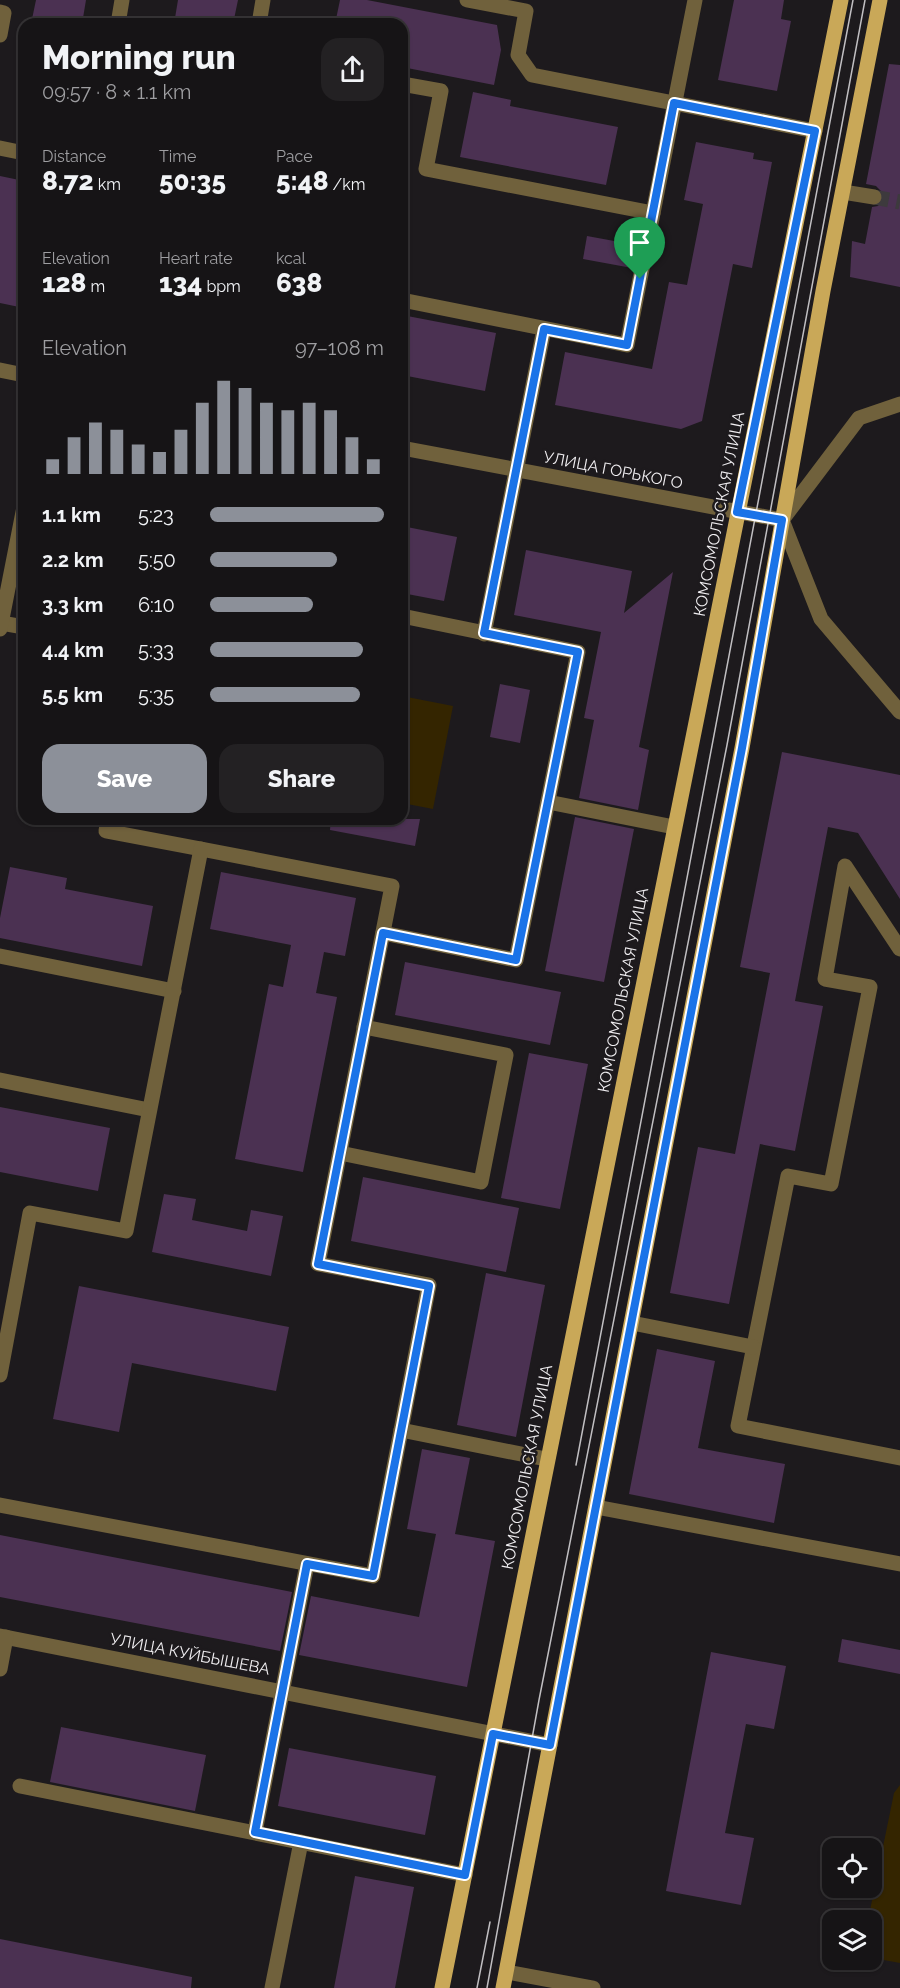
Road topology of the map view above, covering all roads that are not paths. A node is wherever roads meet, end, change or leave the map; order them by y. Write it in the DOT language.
graph roads {
  1 [pos="122,0"];
  2 [pos="263,0"];
  3 [pos="467,0"];
  4 [pos="694,0"];
  5 [pos="841,0"];
  6 [pos="880,0"];
  7 [pos="0,12"];
  8 [pos="119,18"];
  9 [pos="260,18"];
  10 [pos="0,35"];
  11 [pos="408,85"];
  12 [pos="674,103"];
  13 [pos="815,131"];
  14 [pos="0,148"];
  15 [pos="18,152"];
  16 [pos="843,192"];
  17 [pos="874,197"];
  18 [pos="653,213"];
  19 [pos="408,301"];
  20 [pos="544,329"];
  21 [pos="0,370"];
  22 [pos="18,374"];
  23 [pos="900,404"];
  24 [pos="408,449"];
  25 [pos="517,470"];
  26 [pos="737,512"];
  27 [pos="782,520"];
  28 [pos="18,538"];
  29 [pos="408,617"];
  30 [pos="1,626"];
  31 [pos="18,627"];
  32 [pos="484,633"];
  33 [pos="900,712"];
  34 [pos="548,802"];
  35 [pos="107,825"];
  36 [pos="674,828"];
  37 [pos="201,849"];
  38 [pos="383,933"];
  39 [pos="900,949"];
  40 [pos="0,956"];
  41 [pos="174,991"];
  42 [pos="364,1027"];
  43 [pos="0,1080"];
  44 [pos="149,1110"];
  45 [pos="340,1153"];
  46 [pos="632,1323"];
  47 [pos="753,1347"];
  48 [pos="0,1375"];
  49 [pos="401,1430"];
  50 [pos="900,1458"];
  51 [pos="546,1459"];
  52 [pos="0,1505"];
  53 [pos="596,1507"];
  54 [pos="307,1564"];
  55 [pos="900,1564"];
  56 [pos="3,1636"];
  57 [pos="0,1670"];
  58 [pos="282,1690"];
  59 [pos="493,1734"];
  60 [pos="550,1745"];
  61 [pos="20,1786"];
  62 [pos="255,1832"];
  63 [pos="301,1842"];
  64 [pos="465,1875"];
  65 [pos="507,1972"];
  66 [pos="272,1988"];
  67 [pos="442,1988"];
  68 [pos="503,1988"];
  69 [pos="593,1988"];
  1 -- 8 [label="street"];
  2 -- 9 [label="street"];
  3 -- 12 [label="street"];
  4 -- 12 [label="street"];
  5 -- 13 [label="main road, КОМСОМОЛЬСКАЯ УЛИЦА"];
  6 -- 16 [label="main road"];
  7 -- 10 [label="street"];
  11 -- 18 [label="street"];
  12 -- 13 [label="street"];
  12 -- 18 [label="street"];
  13 -- 26 [label="main road, КОМСОМОЛЬСКАЯ УЛИЦА"];
  14 -- 15 [label="street"];
  16 -- 17 [label="street"];
  16 -- 27 [label="main road"];
  18 -- 20 [label="street"];
  19 -- 20 [label="street"];
  20 -- 25 [label="street"];
  21 -- 22 [label="street"];
  23 -- 27 [label="street"];
  24 -- 25 [label="street, УЛИЦА ГОРЬКОГО"];
  25 -- 26 [label="street, УЛИЦА ГОРЬКОГО"];
  25 -- 32 [label="street"];
  26 -- 27 [label="street, УЛИЦА ГОРЬКОГО"];
  26 -- 36 [label="main road, КОМСОМОЛЬСКАЯ УЛИЦА"];
  27 -- 33 [label="street"];
  27 -- 46 [label="main road"];
  28 -- 30 [label="street"];
  29 -- 32 [label="street"];
  30 -- 31 [label="street"];
  32 -- 34 [label="street"];
  34 -- 36 [label="street"];
  34 -- 38 [label="street"];
  35 -- 37 [label="street"];
  36 -- 51 [label="main road, КОМСОМОЛЬСКАЯ УЛИЦА"];
  37 -- 38 [label="street"];
  37 -- 41 [label="street"];
  38 -- 42 [label="street"];
  39 -- 47 [label="street"];
  40 -- 41 [label="street"];
  41 -- 44 [label="street"];
  42 -- 45 [label="street"];
  42 -- 45 [label="street"];
  43 -- 44 [label="street"];
  44 -- 48 [label="street"];
  45 -- 49 [label="street"];
  46 -- 47 [label="street"];
  46 -- 53 [label="main road"];
  47 -- 50 [label="street"];
  49 -- 51 [label="street"];
  49 -- 54 [label="street"];
  51 -- 59 [label="main road, КОМСОМОЛЬСКАЯ УЛИЦА"];
  52 -- 54 [label="street"];
  53 -- 55 [label="street"];
  53 -- 60 [label="main road"];
  54 -- 58 [label="street"];
  56 -- 57 [label="street"];
  56 -- 58 [label="street, УЛИЦА КУЙБЫШЕВА"];
  58 -- 59 [label="street, УЛИЦА КУЙБЫШЕВА"];
  58 -- 62 [label="street"];
  59 -- 60 [label="street, УЛИЦА КУЙБЫШЕВА"];
  59 -- 64 [label="main road, КОМСОМОЛЬСКАЯ УЛИЦА"];
  60 -- 65 [label="main road"];
  61 -- 62 [label="street"];
  62 -- 63 [label="street"];
  63 -- 64 [label="street"];
  63 -- 66 [label="street"];
  64 -- 67 [label="main road, КОМСОМОЛЬСКАЯ УЛИЦА"];
  65 -- 68 [label="main road"];
  65 -- 69 [label="street"];
}
